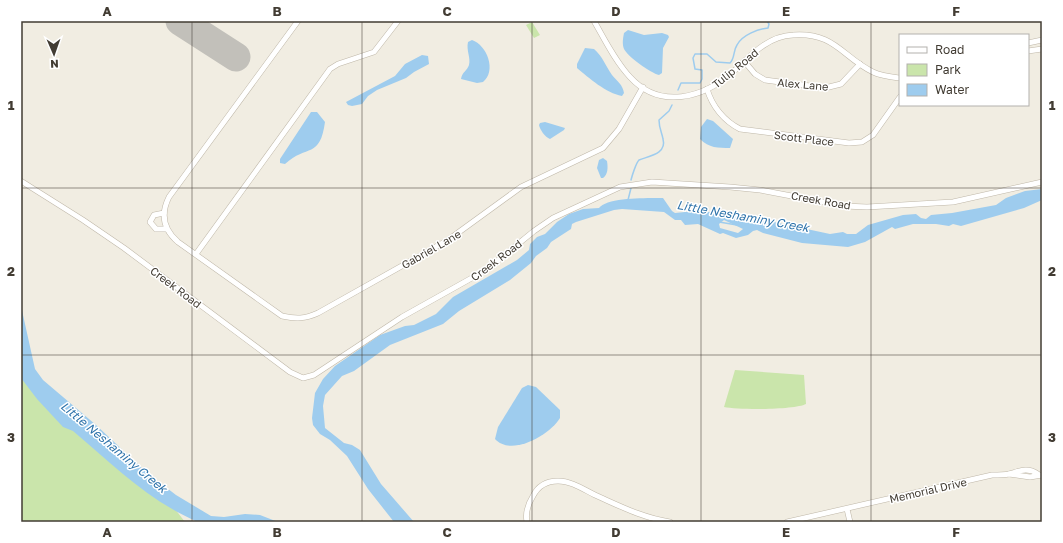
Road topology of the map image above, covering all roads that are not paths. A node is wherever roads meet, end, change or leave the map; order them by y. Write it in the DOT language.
graph roads {
  1 [pos="298,21"];
  2 [pos="398,21"];
  3 [pos="594,21"];
  4 [pos="1042,40"];
  5 [pos="1029,43"];
  6 [pos="1042,49"];
  7 [pos="1029,51"];
  8 [pos="744,61"];
  9 [pos="860,64"];
  10 [pos="899,78"];
  11 [pos="642,87"];
  12 [pos="707,89"];
  13 [pos="899,98"];
  14 [pos="21,181"];
  15 [pos="1042,182"];
  16 [pos="164,213"];
  17 [pos="166,229"];
  18 [pos="196,254"];
  19 [pos="1040,475"];
  20 [pos="847,509"];
  21 [pos="528,522"];
  22 [pos="670,522"];
  23 [pos="787,522"];
  24 [pos="850,522"];
  1 -- 16 [label="street"];
  2 -- 18 [label="street"];
  3 -- 11 [label="street, Tulip Road"];
  4 -- 5 [label="street"];
  6 -- 7 [label="street"];
  8 -- 9 [label="street, Tulip Road"];
  8 -- 9 [label="street, Alex Lane"];
  8 -- 12 [label="street, Tulip Road"];
  9 -- 10 [label="street, Tulip Road"];
  11 -- 12 [label="street, Tulip Road"];
  11 -- 18 [label="street, Gabriel Lane"];
  12 -- 13 [label="street, Scott Place"];
  14 -- 15 [label="street, Creek Road"];
  16 -- 17 [label="street"];
  16 -- 17 [label="street, Gabriel Lane"];
  17 -- 18 [label="street, Gabriel Lane"];
  19 -- 20 [label="street, Memorial Drive"];
  20 -- 23 [label="street, Memorial Drive"];
  20 -- 24 [label="street"];
  21 -- 22 [label="street"];
}
